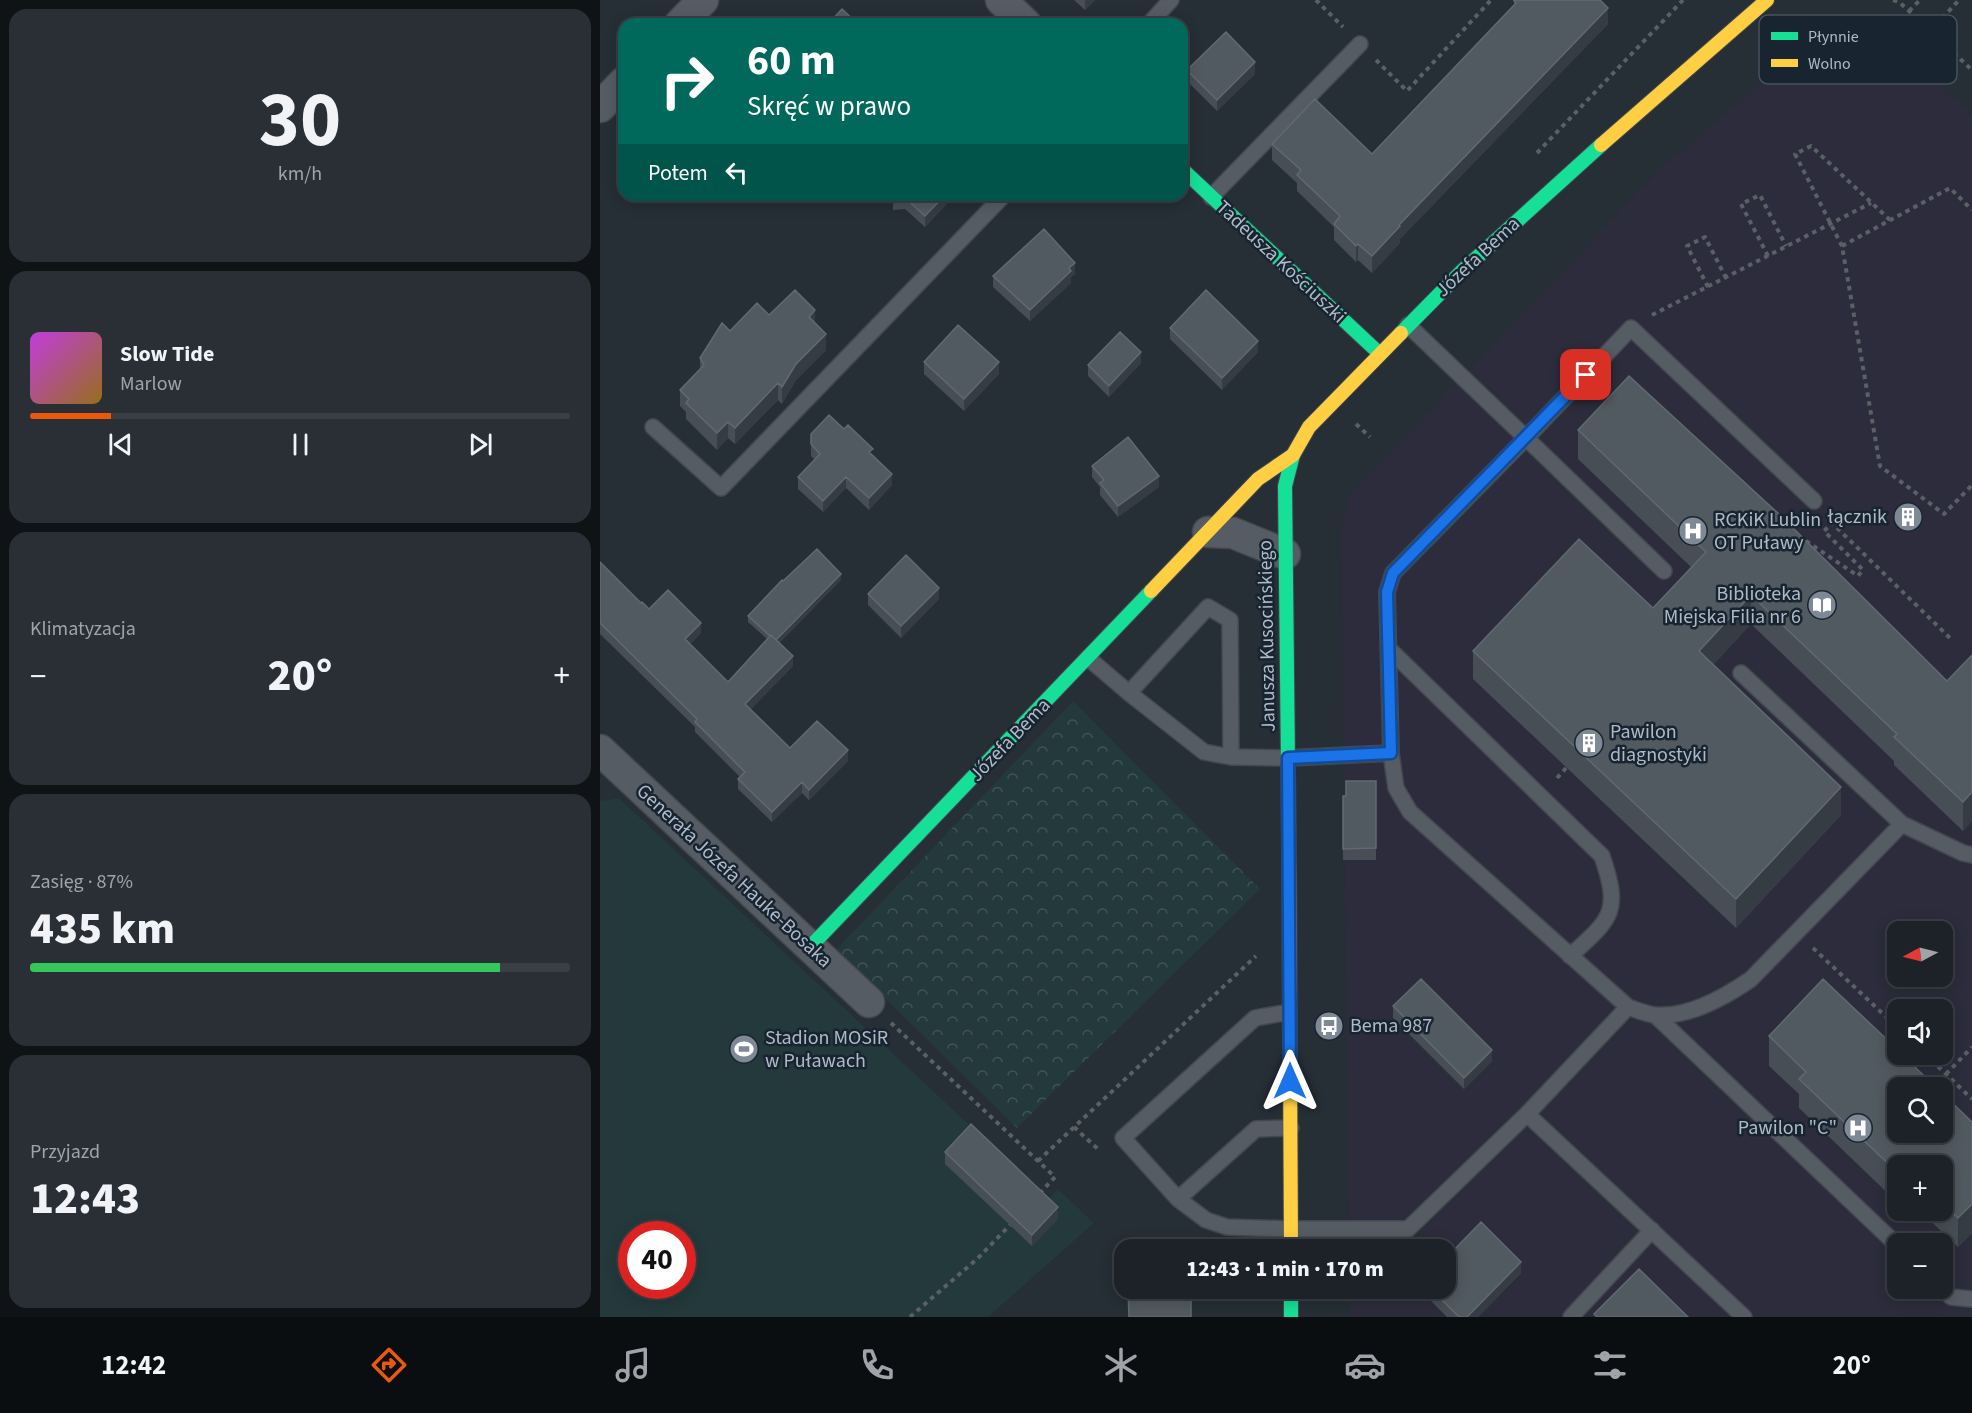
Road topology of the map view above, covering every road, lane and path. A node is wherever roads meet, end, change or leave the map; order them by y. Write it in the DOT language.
graph roads {
  1 [pos="703,0"];
  2 [pos="1001,0"];
  3 [pos="1171,0"];
  4 [pos="1316,0"];
  5 [pos="1491,0"];
  6 [pos="1767,0"];
  7 [pos="1893,0"];
  8 [pos="1920,0"];
  9 [pos="1959,0"];
  10 [pos="1909,10"];
  11 [pos="1914,15"];
  12 [pos="1945,15"];
  13 [pos="686,18"];
  14 [pos="1020,18"];
  15 [pos="1154,18"];
  16 [pos="1360,44"];
  17 [pos="1957,56"];
  18 [pos="1972,70"];
  19 [pos="618,88"];
  20 [pos="600,107"];
  21 [pos="1188,175"];
  22 [pos="1211,197"];
  23 [pos="998,201"];
  24 [pos="1871,203"];
  25 [pos="1972,210"];
  26 [pos="1890,220"];
  27 [pos="1831,224"];
  28 [pos="1786,246"];
  29 [pos="1842,246"];
  30 [pos="1768,256"];
  31 [pos="1726,278"];
  32 [pos="1708,287"];
  33 [pos="1408,325"];
  34 [pos="1631,328"];
  35 [pos="1380,354"];
  36 [pos="653,427"];
  37 [pos="1526,438"];
  38 [pos="1293,455"];
  39 [pos="1972,485"];
  40 [pos="1814,501"];
  41 [pos="1208,531"];
  42 [pos="1800,536"];
  43 [pos="1285,554"];
  44 [pos="1664,571"];
  45 [pos="1950,638"];
  46 [pos="1389,649"];
  47 [pos="1088,658"];
  48 [pos="1741,673"];
  49 [pos="1129,693"];
  50 [pos="1391,753"];
  51 [pos="602,754"];
  52 [pos="1231,757"];
  53 [pos="1288,758"];
  54 [pos="1902,824"];
  55 [pos="1972,855"];
  56 [pos="1797,932"];
  57 [pos="810,947"];
  58 [pos="1263,950"];
  59 [pos="1570,956"];
  60 [pos="869,1002"];
  61 [pos="1628,1007"];
  62 [pos="1289,1012"];
  63 [pos="1655,1015"];
  64 [pos="1887,1018"];
  65 [pos="1972,1047"];
  66 [pos="1937,1065"];
  67 [pos="1946,1074"];
  68 [pos="1972,1099"];
  69 [pos="1527,1114"];
  70 [pos="1291,1128"];
  71 [pos="1038,1161"];
  72 [pos="1036,1197"];
  73 [pos="1178,1199"];
  74 [pos="1010,1225"];
  75 [pos="1291,1230"];
  76 [pos="1652,1230"];
  77 [pos="1887,1236"];
  78 [pos="1291,1239"];
  79 [pos="1953,1297"];
  80 [pos="1291,1299"];
  81 [pos="1972,1299"];
  82 [pos="910,1317"];
  83 [pos="1291,1317"];
  84 [pos="1571,1317"];
  85 [pos="1744,1317"];
  1 -- 13 [label="street"];
  2 -- 14 [label="street"];
  3 -- 15 [label="lane"];
  4 -- 16 [label="path"];
  5 -- 16 [label="path"];
  6 -- 33 [label="street, Józefa Bema"];
  7 -- 10 [label="path"];
  8 -- 10 [label="path"];
  9 -- 12 [label="path"];
  10 -- 11 [label="path"];
  16 -- 22 [label="lane"];
  17 -- 18 [label="path"];
  19 -- 20 [label="street"];
  21 -- 22 [label="street, Tadeusza Kościuszki"];
  22 -- 35 [label="street, Tadeusza Kościuszki"];
  23 -- 36 [label="lane"];
  24 -- 26 [label="path"];
  24 -- 27 [label="path"];
  24 -- 27 [label="path"];
  25 -- 26 [label="path"];
  26 -- 29 [label="path"];
  27 -- 28 [label="path"];
  27 -- 29 [label="path"];
  28 -- 30 [label="path"];
  28 -- 30 [label="path"];
  29 -- 39 [label="path"];
  30 -- 31 [label="path"];
  31 -- 32 [label="path"];
  31 -- 32 [label="path"];
  32 -- 34 [label="path"];
  33 -- 35 [label="street, Józefa Bema"];
  33 -- 37 [label="lane"];
  34 -- 37 [label="lane"];
  34 -- 40 [label="lane"];
  35 -- 38 [label="street, Józefa Bema"];
  37 -- 44 [label="lane"];
  37 -- 46 [label="lane"];
  38 -- 41 [label="street, Józefa Bema"];
  38 -- 43 [label="street, Janusza Kusocińskiego"];
  41 -- 43 [label="street"];
  41 -- 47 [label="street, Józefa Bema"];
  42 -- 45 [label="path"];
  43 -- 53 [label="street, Janusza Kusocińskiego"];
  46 -- 50 [label="lane"];
  46 -- 59 [label="lane"];
  47 -- 49 [label="lane"];
  47 -- 57 [label="street, Józefa Bema"];
  48 -- 54 [label="lane"];
  49 -- 52 [label="lane"];
  49 -- 52 [label="lane"];
  50 -- 53 [label="lane"];
  50 -- 59 [label="lane"];
  51 -- 57 [label="street, Generała Józefa Hauke-Bosaka"];
  52 -- 53 [label="lane"];
  53 -- 62 [label="street, Janusza Kusocińskiego"];
  54 -- 55 [label="lane"];
  54 -- 56 [label="lane"];
  56 -- 63 [label="lane"];
  56 -- 64 [label="path"];
  57 -- 60 [label="street, Generała Józefa Hauke-Bosaka"];
  58 -- 71 [label="path"];
  59 -- 61 [label="lane"];
  60 -- 71 [label="path"];
  61 -- 63 [label="lane"];
  61 -- 69 [label="lane"];
  62 -- 70 [label="street, Janusza Kusocińskiego"];
  62 -- 73 [label="lane"];
  63 -- 77 [label="lane"];
  65 -- 67 [label="path"];
  66 -- 67 [label="path"];
  67 -- 68 [label="path"];
  69 -- 75 [label="lane"];
  69 -- 76 [label="lane"];
  70 -- 73 [label="lane"];
  70 -- 75 [label="street, Janusza Kusocińskiego"];
  71 -- 72 [label="path"];
  73 -- 75 [label="lane"];
  74 -- 82 [label="path"];
  75 -- 78 [label="street, Janusza Kusocińskiego"];
  76 -- 84 [label="lane"];
  76 -- 85 [label="lane"];
  79 -- 81 [label="lane"];
  80 -- 83 [label="street"];
}
